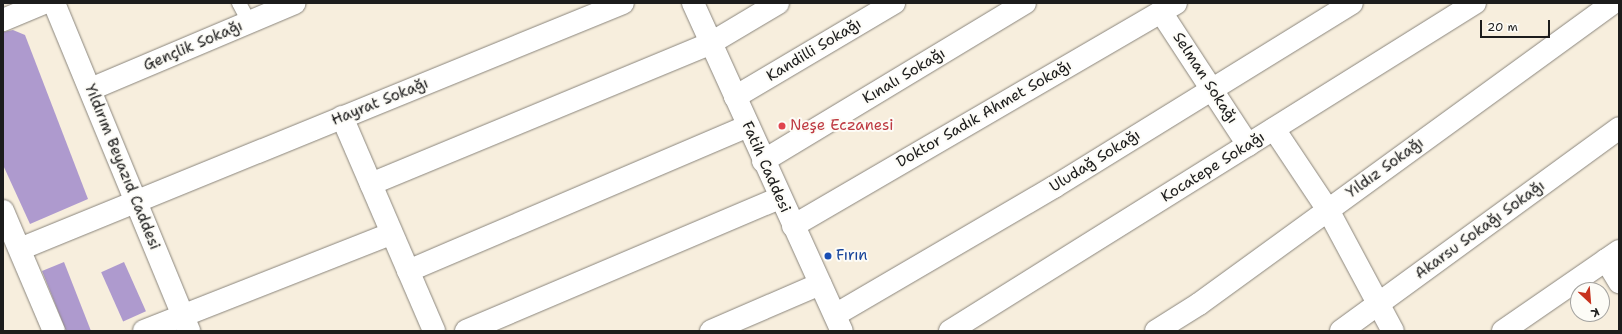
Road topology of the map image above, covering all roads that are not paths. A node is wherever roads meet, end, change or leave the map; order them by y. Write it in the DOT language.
graph roads {
  1 [pos="44,3"];
  2 [pos="54,3"];
  3 [pos="239,3"];
  4 [pos="295,3"];
  5 [pos="624,3"];
  6 [pos="693,3"];
  7 [pos="778,3"];
  8 [pos="894,3"];
  9 [pos="1025,3"];
  10 [pos="1352,3"];
  11 [pos="1475,3"];
  12 [pos="1613,3"];
  13 [pos="1168,7"];
  14 [pos="3,20"];
  15 [pos="249,22"];
  16 [pos="711,43"];
  17 [pos="1212,87"];
  18 [pos="91,89"];
  19 [pos="735,97"];
  20 [pos="342,117"];
  21 [pos="748,126"];
  22 [pos="1619,128"];
  23 [pos="1274,129"];
  24 [pos="1248,145"];
  25 [pos="763,161"];
  26 [pos="371,184"];
  27 [pos="780,198"];
  28 [pos="137,200"];
  29 [pos="1328,210"];
  30 [pos="3,211"];
  31 [pos="793,226"];
  32 [pos="390,234"];
  33 [pos="12,239"];
  34 [pos="1613,256"];
  35 [pos="408,271"];
  36 [pos="1619,282"];
  37 [pos="820,284"];
  38 [pos="1379,305"];
  39 [pos="838,323"];
  40 [pos="186,324"];
  41 [pos="54,331"];
  42 [pos="144,331"];
  43 [pos="434,331"];
  44 [pos="466,331"];
  45 [pos="711,331"];
  46 [pos="950,331"];
  47 [pos="1156,331"];
  48 [pos="1340,331"];
  49 [pos="1393,331"];
  50 [pos="1503,331"];
  1 -- 14 [label="street"];
  2 -- 18 [label="street, Yıldırım Beyazıd Caddesi"];
  3 -- 15 [label="lane"];
  4 -- 15 [label="street, Gençlik Sokağı"];
  5 -- 20 [label="street, Hayrat Sokağı"];
  6 -- 16 [label="street, Fatih Caddesi"];
  7 -- 16 [label="street"];
  8 -- 19 [label="street, Kandilli Sokağı"];
  9 -- 25 [label="street, Kınalı Sokağı"];
  10 -- 17 [label="street, Uludağ Sokağı"];
  11 -- 23 [label="street, Kocatepe Sokağı"];
  12 -- 29 [label="street, Yıldız Sokağı"];
  13 -- 17 [label="street, Selman Sokağı"];
  13 -- 31 [label="street, Doktor Sadık Ahmet Sokağı"];
  15 -- 18 [label="street, Gençlik Sokağı"];
  16 -- 19 [label="street, Fatih Caddesi"];
  16 -- 26 [label="street"];
  17 -- 24 [label="street, Selman Sokağı"];
  17 -- 39 [label="street, Uludağ Sokağı"];
  18 -- 28 [label="street, Yıldırım Beyazıd Caddesi"];
  19 -- 21 [label="street, Fatih Caddesi"];
  20 -- 26 [label="street"];
  20 -- 28 [label="street, Hayrat Sokağı"];
  21 -- 25 [label="street, Fatih Caddesi"];
  21 -- 35 [label="street"];
  22 -- 38 [label="street, Akarsu Sokağı Sokağı"];
  23 -- 24 [label="street, Kocatepe Sokağı"];
  23 -- 29 [label="street"];
  24 -- 46 [label="street, Kocatepe Sokağı"];
  25 -- 27 [label="street, Fatih Caddesi"];
  26 -- 32 [label="street"];
  27 -- 31 [label="street, Fatih Caddesi"];
  27 -- 44 [label="street"];
  28 -- 33 [label="street, Hayrat Sokağı"];
  28 -- 40 [label="street, Yıldırım Beyazıd Caddesi"];
  29 -- 38 [label="street"];
  29 -- 47 [label="street, Yıldız Sokağı"];
  30 -- 33 [label="street"];
  31 -- 37 [label="street, Fatih Caddesi"];
  32 -- 35 [label="street"];
  32 -- 40 [label="street"];
  33 -- 41 [label="street"];
  34 -- 36 [label="street"];
  34 -- 50 [label="street"];
  35 -- 43 [label="street"];
  37 -- 39 [label="street, Fatih Caddesi"];
  37 -- 45 [label="street"];
  38 -- 48 [label="street, Akarsu Sokağı Sokağı"];
  38 -- 49 [label="street"];
  40 -- 42 [label="street"];
}
